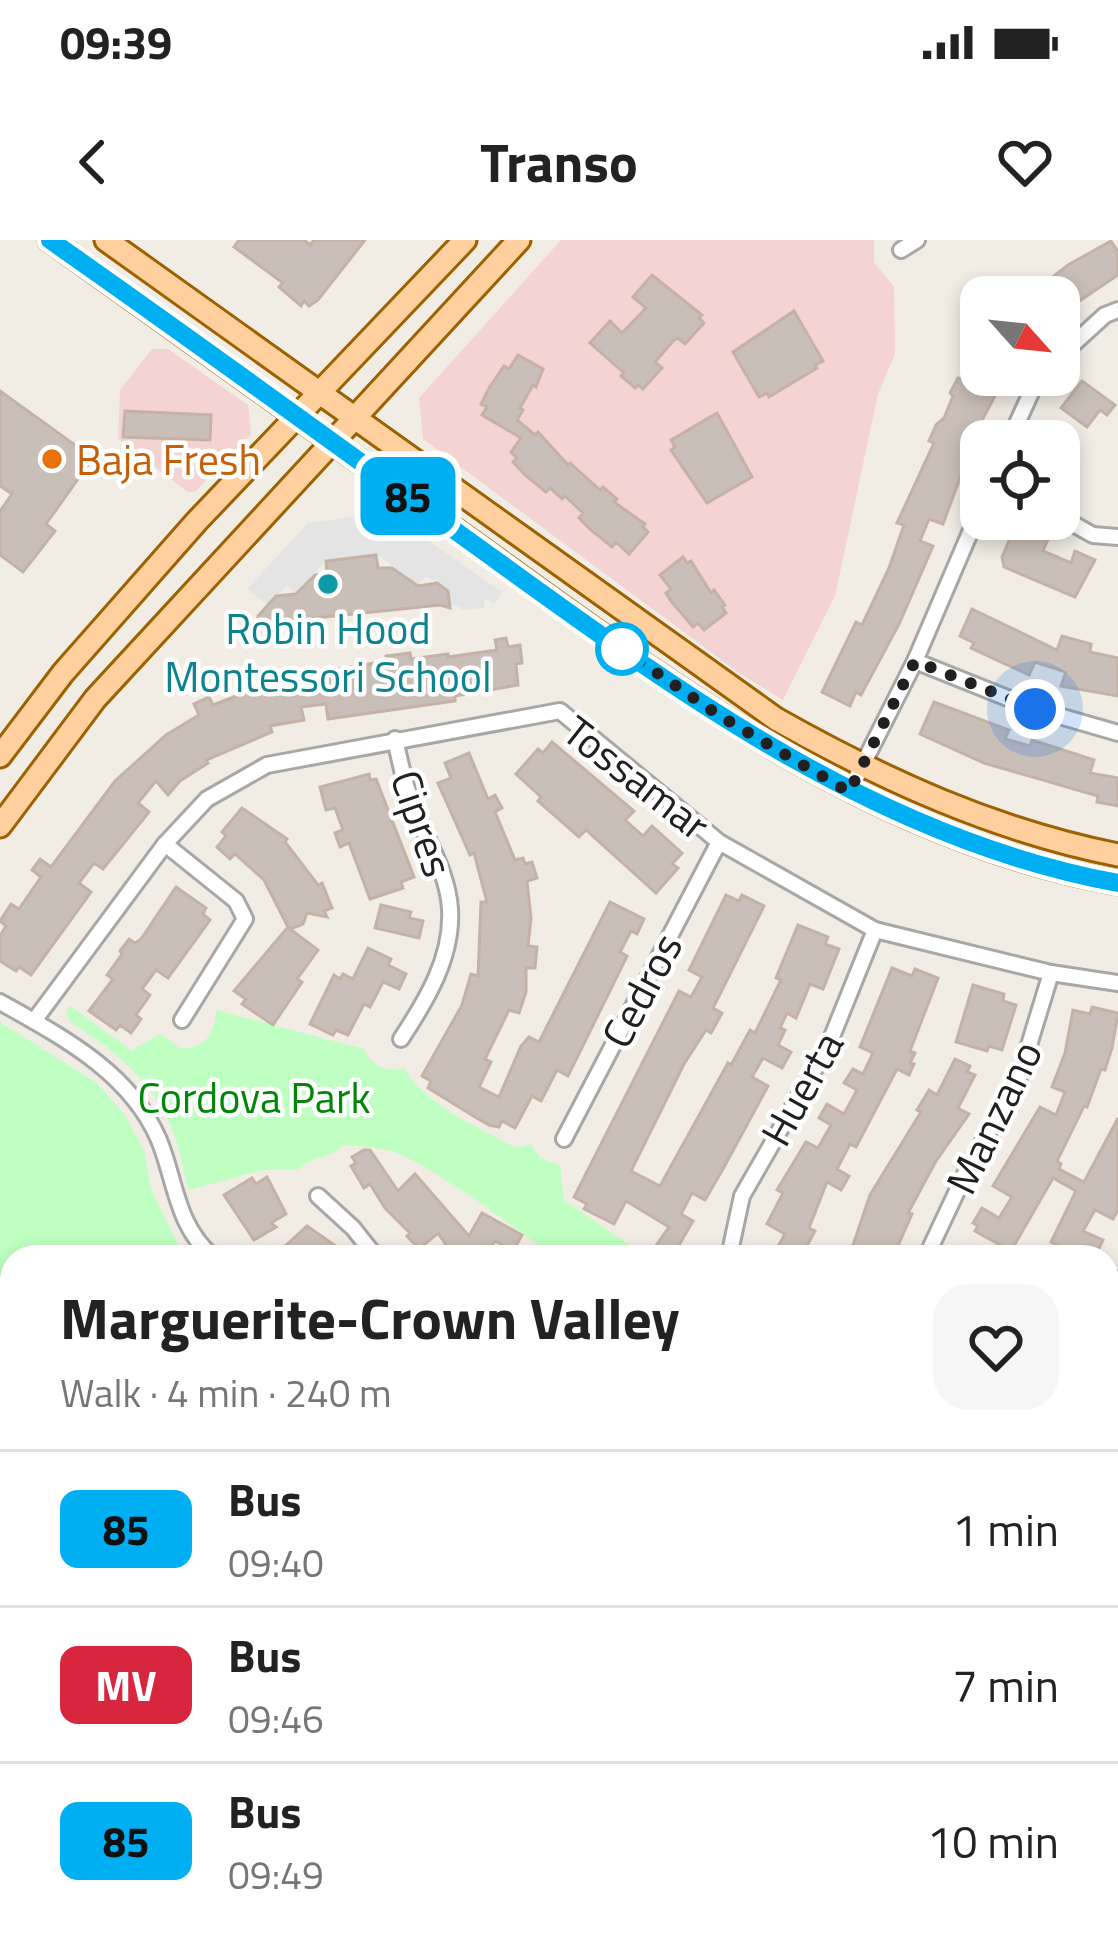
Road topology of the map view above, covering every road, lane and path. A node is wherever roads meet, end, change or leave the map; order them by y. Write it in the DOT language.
graph roads {
  1 [pos="50,240"];
  2 [pos="106,240"];
  3 [pos="465,240"];
  4 [pos="519,240"];
  5 [pos="917,240"];
  6 [pos="901,250"];
  7 [pos="1118,310"];
  8 [pos="1080,338"];
  9 [pos="319,390"];
  10 [pos="296,414"];
  11 [pos="356,416"];
  12 [pos="333,440"];
  13 [pos="1080,528"];
  14 [pos="1118,537"];
  15 [pos="967,540"];
  16 [pos="915,661"];
  17 [pos="1118,733"];
  18 [pos="395,740"];
  19 [pos="0,756"];
  20 [pos="861,767"];
  21 [pos="849,792"];
  22 [pos="0,826"];
  23 [pos="719,842"];
  24 [pos="165,844"];
  25 [pos="1118,855"];
  26 [pos="1118,883"];
  27 [pos="875,930"];
  28 [pos="1051,973"];
  29 [pos="1118,982"];
  30 [pos="0,1002"];
  31 [pos="182,1020"];
  32 [pos="34,1022"];
  33 [pos="401,1040"];
  34 [pos="564,1138"];
  35 [pos="318,1196"];
  36 [pos="200,1245"];
  37 [pos="366,1245"];
  38 [pos="731,1245"];
  39 [pos="932,1245"];
  1 -- 10 [label="main road"];
  2 -- 9 [label="main road"];
  3 -- 9 [label="main road"];
  4 -- 11 [label="main road"];
  5 -- 6 [label="street"];
  7 -- 8 [label="street"];
  9 -- 10 [label="main road"];
  9 -- 11 [label="main road"];
  10 -- 12 [label="main road"];
  10 -- 19 [label="main road"];
  11 -- 12 [label="main road"];
  11 -- 20 [label="main road"];
  12 -- 21 [label="main road"];
  12 -- 22 [label="main road"];
  13 -- 14 [label="street"];
  15 -- 16 [label="street"];
  16 -- 17 [label="street"];
  16 -- 20 [label="street"];
  18 -- 23 [label="street, Tossamar"];
  18 -- 24 [label="street, Tossamar"];
  18 -- 33 [label="street, Cipres"];
  20 -- 21 [label="street"];
  20 -- 25 [label="main road"];
  21 -- 26 [label="main road"];
  23 -- 27 [label="street, Tossamar"];
  23 -- 34 [label="street, Cedros"];
  24 -- 31 [label="street"];
  24 -- 32 [label="street, Tossamar"];
  27 -- 28 [label="street, Tossamar"];
  27 -- 38 [label="street, Huerta"];
  28 -- 29 [label="street, Tossamar"];
  28 -- 39 [label="street, Manzano"];
  30 -- 32 [label="street"];
  32 -- 36 [label="street"];
  35 -- 37 [label="street"];
}
